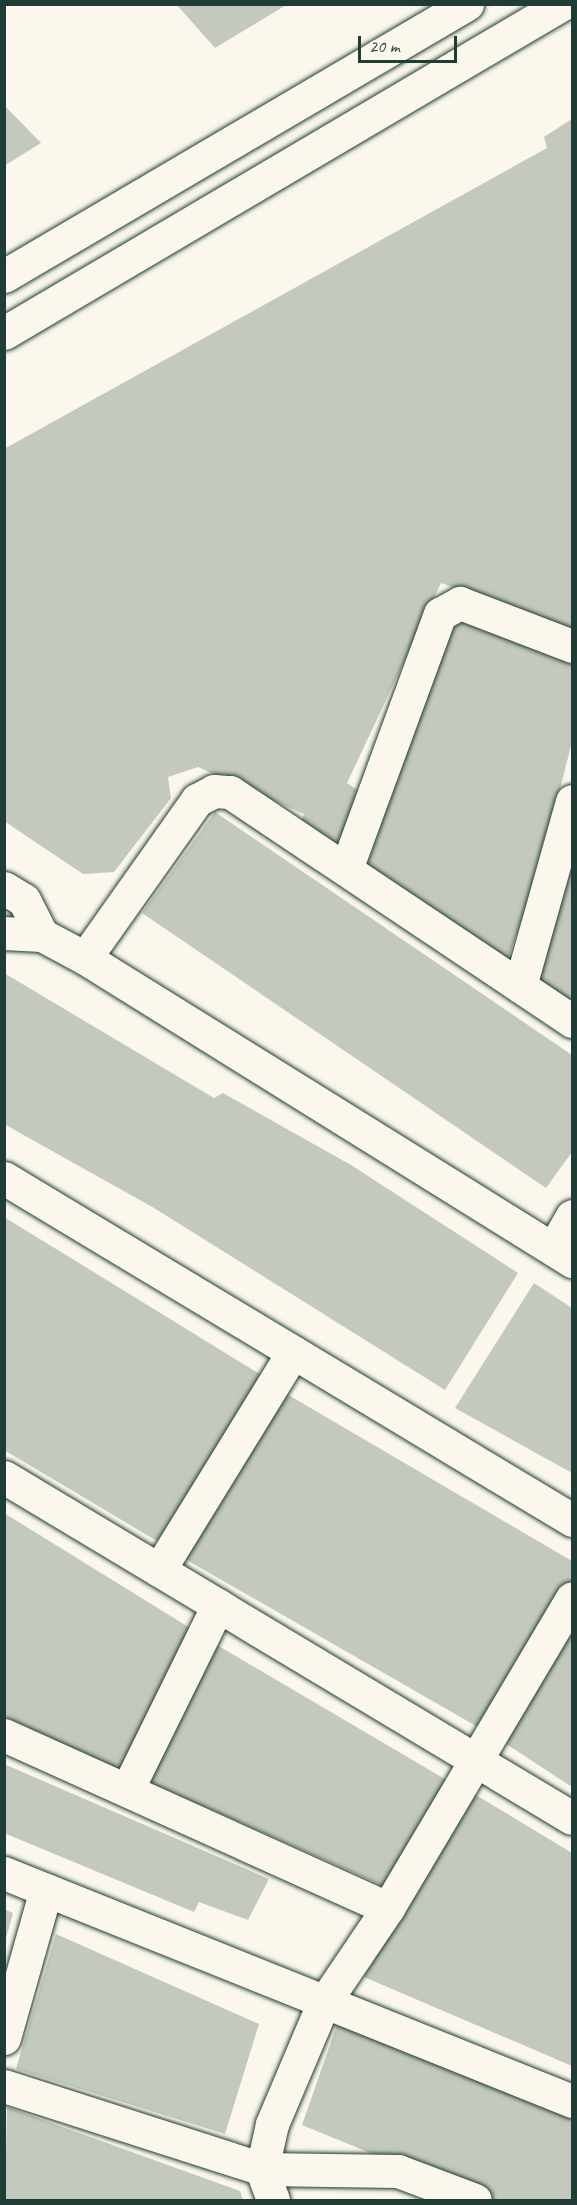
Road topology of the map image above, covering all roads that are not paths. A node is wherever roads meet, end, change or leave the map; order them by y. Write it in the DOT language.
graph roads {
  1 [pos="467,4"];
  2 [pos="562,4"];
  3 [pos="4,276"];
  4 [pos="4,333"];
  5 [pos="573,646"];
  6 [pos="573,801"];
  7 [pos="346,868"];
  8 [pos="14,894"];
  9 [pos="5,933"];
  10 [pos="42,935"];
  11 [pos="85,957"];
  12 [pos="520,986"];
  13 [pos="573,1021"];
  14 [pos="4,1178"];
  15 [pos="573,1216"];
  16 [pos="563,1255"];
  17 [pos="293,1352"];
  18 [pos="4,1477"];
  19 [pos="573,1520"];
  20 [pos="159,1570"];
  21 [pos="573,1598"];
  22 [pos="218,1605"];
  23 [pos="4,1735"];
  24 [pos="476,1760"];
  25 [pos="128,1790"];
  26 [pos="573,1818"];
  27 [pos="4,1873"];
  28 [pos="45,1890"];
  29 [pos="388,1908"];
  30 [pos="322,2004"];
  31 [pos="4,2038"];
  32 [pos="4,2086"];
  33 [pos="573,2101"];
  34 [pos="262,2169"];
  35 [pos="273,2200"];
  36 [pos="475,2200"];
  1 -- 3 [label="street"];
  2 -- 4 [label="street"];
  5 -- 7 [label="street"];
  6 -- 12 [label="street"];
  7 -- 11 [label="street"];
  7 -- 12 [label="street"];
  8 -- 9 [label="street"];
  8 -- 10 [label="street"];
  9 -- 10 [label="street"];
  10 -- 11 [label="street"];
  11 -- 16 [label="street"];
  12 -- 13 [label="street"];
  14 -- 17 [label="street"];
  15 -- 16 [label="street"];
  17 -- 19 [label="street"];
  17 -- 20 [label="street"];
  18 -- 20 [label="street"];
  20 -- 22 [label="street"];
  21 -- 24 [label="street"];
  22 -- 24 [label="street"];
  22 -- 25 [label="street"];
  23 -- 25 [label="street"];
  24 -- 26 [label="street"];
  24 -- 29 [label="street"];
  25 -- 29 [label="street"];
  27 -- 28 [label="street"];
  28 -- 30 [label="street"];
  28 -- 31 [label="street"];
  29 -- 30 [label="street"];
  30 -- 33 [label="street"];
  30 -- 34 [label="street"];
  32 -- 34 [label="street"];
  34 -- 35 [label="street"];
  34 -- 36 [label="street"];
}
